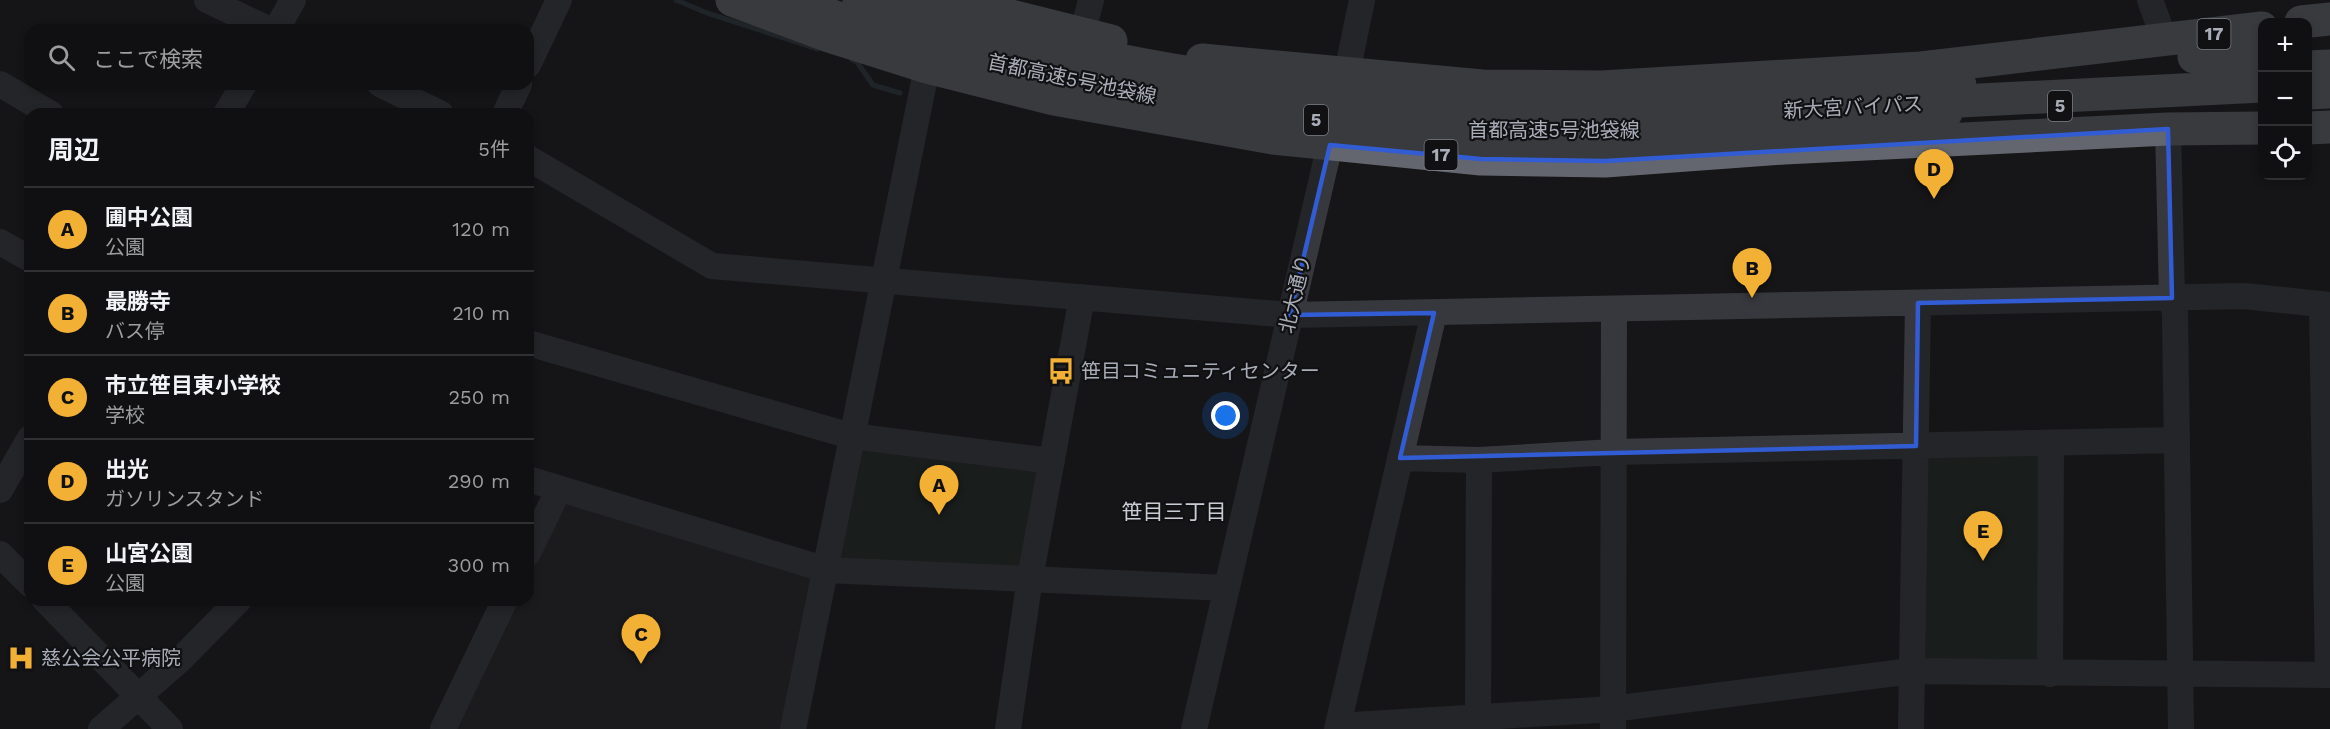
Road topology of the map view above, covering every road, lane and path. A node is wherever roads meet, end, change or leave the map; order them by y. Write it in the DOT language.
graph roads {
  1 [pos="207,0"];
  2 [pos="293,0"];
  3 [pos="559,0"];
  4 [pos="732,0"];
  5 [pos="789,0"];
  6 [pos="827,0"];
  7 [pos="859,0"];
  8 [pos="887,0"];
  9 [pos="1090,0"];
  10 [pos="1362,0"];
  11 [pos="2150,0"];
  12 [pos="955,13"];
  13 [pos="2330,18"];
  14 [pos="2312,20"];
  15 [pos="257,24"];
  16 [pos="279,24"];
  17 [pos="2258,29"];
  18 [pos="2330,34"];
  19 [pos="1082,35"];
  20 [pos="2312,35"];
  21 [pos="2258,38"];
  22 [pos="2165,41"];
  23 [pos="1033,47"];
  24 [pos="2330,49"];
  25 [pos="2312,51"];
  26 [pos="534,52"];
  27 [pos="2258,53"];
  28 [pos="2330,66"];
  29 [pos="2312,67"];
  30 [pos="935,70"];
  31 [pos="2258,70"];
  32 [pos="1348,73"];
  33 [pos="2330,73"];
  34 [pos="2312,74"];
  35 [pos="2258,77"];
  36 [pos="2330,83"];
  37 [pos="0,84"];
  38 [pos="2312,84"];
  39 [pos="1960,85"];
  40 [pos="2258,86"];
  41 [pos="240,90"];
  42 [pos="392,90"];
  43 [pos="516,90"];
  44 [pos="2330,92"];
  45 [pos="1031,93"];
  46 [pos="2312,93"];
  47 [pos="2258,95"];
  48 [pos="1251,98"];
  49 [pos="41,108"];
  50 [pos="230,108"];
  51 [pos="429,108"];
  52 [pos="507,108"];
  53 [pos="2312,109"];
  54 [pos="2330,109"];
  55 [pos="2258,111"];
  56 [pos="1858,117"];
  57 [pos="2330,127"];
  58 [pos="2258,128"];
  59 [pos="2312,128"];
  60 [pos="2168,129"];
  61 [pos="1330,144"];
  62 [pos="534,162"];
  63 [pos="0,242"];
  64 [pos="24,256"];
  65 [pos="883,281"];
  66 [pos="1082,297"];
  67 [pos="2172,298"];
  68 [pos="1918,303"];
  69 [pos="2326,305"];
  70 [pos="1614,309"];
  71 [pos="1434,313"];
  72 [pos="1290,315"];
  73 [pos="534,345"];
  74 [pos="850,436"];
  75 [pos="2177,440"];
  76 [pos="2051,443"];
  77 [pos="1916,446"];
  78 [pos="24,448"];
  79 [pos="1613,452"];
  80 [pos="1400,458"];
  81 [pos="1479,460"];
  82 [pos="1052,461"];
  83 [pos="534,481"];
  84 [pos="559,489"];
  85 [pos="0,490"];
  86 [pos="534,541"];
  87 [pos="0,554"];
  88 [pos="826,570"];
  89 [pos="24,578"];
  90 [pos="1030,578"];
  91 [pos="1227,588"];
  92 [pos="51,606"];
  93 [pos="234,606"];
  94 [pos="502,606"];
  95 [pos="1912,671"];
  96 [pos="2049,674"];
  97 [pos="2180,675"];
  98 [pos="2329,675"];
  99 [pos="137,697"];
  100 [pos="1478,717"];
  101 [pos="1612,719"];
  102 [pos="1337,728"];
  103 [pos="101,729"];
  104 [pos="170,729"];
  105 [pos="443,729"];
  106 [pos="794,729"];
  107 [pos="1008,729"];
  108 [pos="1194,729"];
  109 [pos="1911,729"];
  110 [pos="2181,729"];
  1 -- 15 [label="street"];
  2 -- 16 [label="street"];
  3 -- 26 [label="street"];
  4 -- 30 [label="highway, 17"];
  5 -- 56 [label="highway, 首都高速5号池袋線 / 5, bridge"];
  6 -- 12 [label="highway, 17"];
  7 -- 12 [label="highway, 17"];
  8 -- 39 [label="highway, 首都高速5号池袋線 / 5, bridge"];
  9 -- 19 [label="street"];
  10 -- 32 [label="street, 北大通り"];
  11 -- 22 [label="street"];
  12 -- 23 [label="highway, 17"];
  12 -- 30 [label="highway"];
  13 -- 14 [label="highway"];
  17 -- 22 [label="highway, 17"];
  18 -- 20 [label="highway"];
  19 -- 23 [label="highway, 17"];
  19 -- 32 [label="highway, 17"];
  21 -- 22 [label="highway"];
  22 -- 32 [label="highway, 17"];
  23 -- 45 [label="highway"];
  23 -- 48 [label="highway, 17"];
  24 -- 25 [label="highway"];
  27 -- 39 [label="highway"];
  28 -- 29 [label="highway"];
  30 -- 45 [label="highway, 17"];
  30 -- 65 [label="street"];
  31 -- 39 [label="highway, 首都高速5号池袋線 / 5"];
  32 -- 61 [label="street, 北大通り"];
  33 -- 34 [label="highway"];
  35 -- 40 [label="highway, 新大宮バイパス / 17"];
  36 -- 38 [label="highway"];
  37 -- 49 [label="street"];
  41 -- 50 [label="street"];
  42 -- 51 [label="street"];
  43 -- 52 [label="street"];
  44 -- 46 [label="highway"];
  45 -- 61 [label="highway, 17"];
  47 -- 56 [label="highway, 首都高速5号池袋線 / 5"];
  53 -- 54 [label="highway"];
  55 -- 56 [label="highway"];
  57 -- 59 [label="highway"];
  58 -- 60 [label="highway, 17"];
  60 -- 61 [label="highway, 17"];
  60 -- 67 [label="street"];
  61 -- 72 [label="street, 北大通り"];
  62 -- 65 [label="street"];
  63 -- 64 [label="street"];
  65 -- 66 [label="street"];
  65 -- 74 [label="street"];
  66 -- 72 [label="street"];
  66 -- 82 [label="street"];
  67 -- 68 [label="street"];
  67 -- 69 [label="street"];
  67 -- 75 [label="street"];
  68 -- 70 [label="street"];
  68 -- 77 [label="street"];
  69 -- 98 [label="street"];
  70 -- 71 [label="street"];
  70 -- 79 [label="street"];
  71 -- 72 [label="street"];
  71 -- 80 [label="street"];
  72 -- 91 [label="street, 北大通り"];
  73 -- 74 [label="street"];
  74 -- 82 [label="street"];
  74 -- 88 [label="street"];
  75 -- 76 [label="street"];
  75 -- 97 [label="street"];
  76 -- 77 [label="street"];
  76 -- 96 [label="street"];
  77 -- 79 [label="street"];
  77 -- 95 [label="street"];
  78 -- 85 [label="street"];
  79 -- 81 [label="street"];
  79 -- 101 [label="street"];
  80 -- 81 [label="street"];
  80 -- 102 [label="street"];
  81 -- 100 [label="street"];
  82 -- 90 [label="street"];
  83 -- 84 [label="street"];
  84 -- 86 [label="street"];
  84 -- 88 [label="street"];
  87 -- 89 [label="street"];
  88 -- 90 [label="street"];
  88 -- 106 [label="street"];
  90 -- 91 [label="street"];
  90 -- 107 [label="street"];
  91 -- 108 [label="street, 北大通り"];
  92 -- 99 [label="street"];
  93 -- 99 [label="street"];
  94 -- 105 [label="street"];
  95 -- 96 [label="street"];
  95 -- 101 [label="street"];
  95 -- 109 [label="street"];
  96 -- 97 [label="street"];
  97 -- 98 [label="street"];
  97 -- 110 [label="street"];
  99 -- 103 [label="street"];
  99 -- 104 [label="street"];
  100 -- 101 [label="street"];
  100 -- 102 [label="street"];
}
